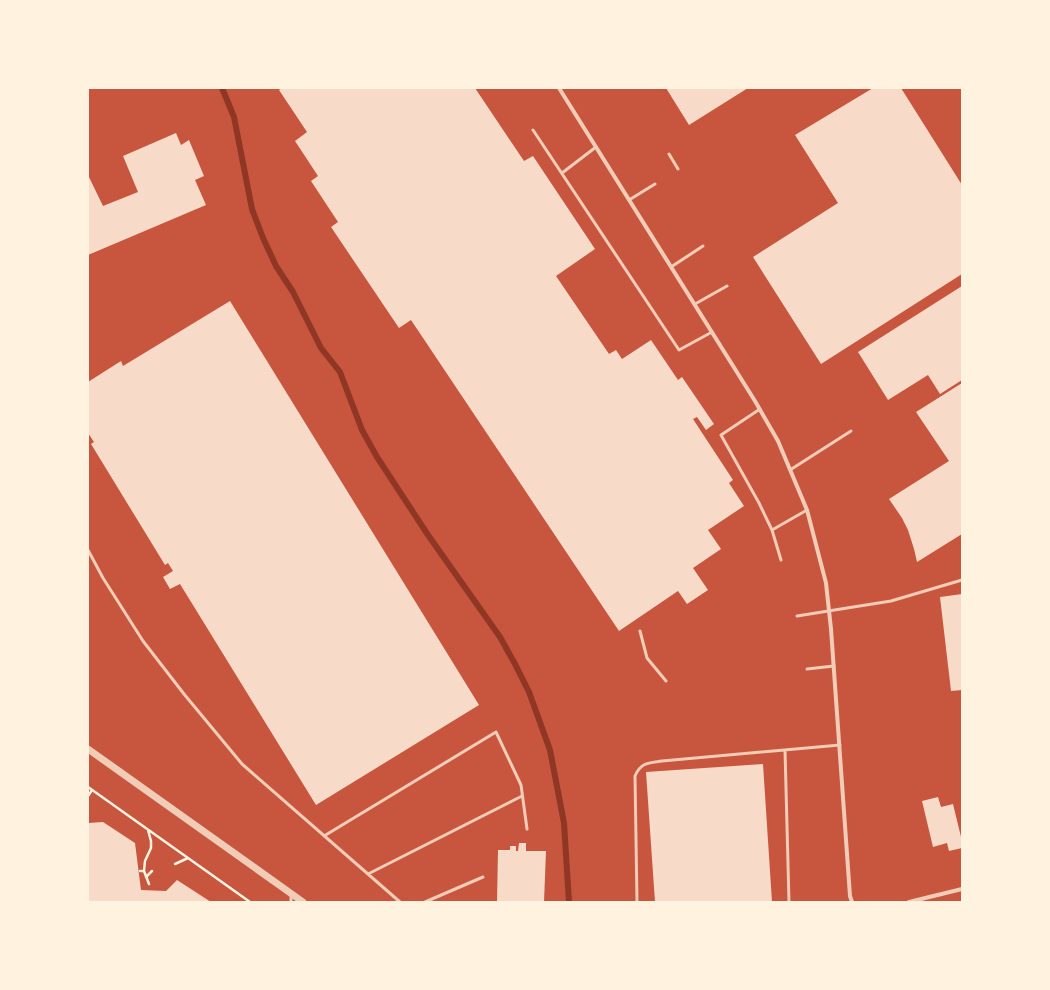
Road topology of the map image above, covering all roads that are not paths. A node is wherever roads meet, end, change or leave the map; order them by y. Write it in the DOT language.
graph roads {
  1 [pos="559,88"];
  2 [pos="533,130"];
  3 [pos="596,147"];
  4 [pos="669,154"];
  5 [pos="678,169"];
  6 [pos="562,173"];
  7 [pos="655,184"];
  8 [pos="629,200"];
  9 [pos="703,246"];
  10 [pos="671,266"];
  11 [pos="727,286"];
  12 [pos="695,304"];
  13 [pos="712,332"];
  14 [pos="760,409"];
  15 [pos="850,431"];
  16 [pos="790,470"];
  17 [pos="807,510"];
  18 [pos="772,530"];
  19 [pos="88,550"];
  20 [pos="781,560"];
  21 [pos="962,580"];
  22 [pos="829,612"];
  23 [pos="797,616"];
  24 [pos="640,631"];
  25 [pos="834,666"];
  26 [pos="807,669"];
  27 [pos="666,681"];
  28 [pos="840,745"];
  29 [pos="88,749"];
  30 [pos="785,750"];
  31 [pos="522,796"];
  32 [pos="527,829"];
  33 [pos="324,836"];
  34 [pos="368,874"];
  35 [pos="483,877"];
  36 [pos="962,889"];
  37 [pos="291,894"];
  38 [pos="291,902"];
  39 [pos="303,902"];
  40 [pos="400,902"];
  41 [pos="425,902"];
  42 [pos="638,902"];
  43 [pos="790,902"];
  44 [pos="852,902"];
  45 [pos="909,902"];
  1 -- 3 [label="street"];
  2 -- 6 [label="lane"];
  3 -- 6 [label="lane"];
  3 -- 8 [label="street"];
  4 -- 5 [label="lane"];
  6 -- 13 [label="lane"];
  7 -- 8 [label="lane"];
  8 -- 10 [label="street"];
  9 -- 10 [label="lane"];
  10 -- 12 [label="street"];
  11 -- 12 [label="lane"];
  12 -- 13 [label="street"];
  13 -- 14 [label="street"];
  14 -- 16 [label="street"];
  14 -- 18 [label="lane"];
  15 -- 16 [label="lane"];
  16 -- 17 [label="street"];
  17 -- 18 [label="lane"];
  17 -- 22 [label="street"];
  18 -- 20 [label="lane"];
  19 -- 33 [label="lane"];
  21 -- 22 [label="lane"];
  22 -- 23 [label="lane"];
  22 -- 25 [label="street"];
  24 -- 27 [label="lane"];
  25 -- 26 [label="lane"];
  25 -- 28 [label="street"];
  28 -- 30 [label="lane"];
  28 -- 44 [label="street"];
  29 -- 37 [label="street"];
  30 -- 42 [label="lane"];
  30 -- 43 [label="lane"];
  31 -- 32 [label="lane"];
  31 -- 33 [label="lane"];
  31 -- 34 [label="lane"];
  33 -- 34 [label="lane"];
  34 -- 40 [label="lane"];
  35 -- 41 [label="lane"];
  36 -- 45 [label="street"];
  37 -- 38 [label="lane"];
  37 -- 39 [label="street"];
}
